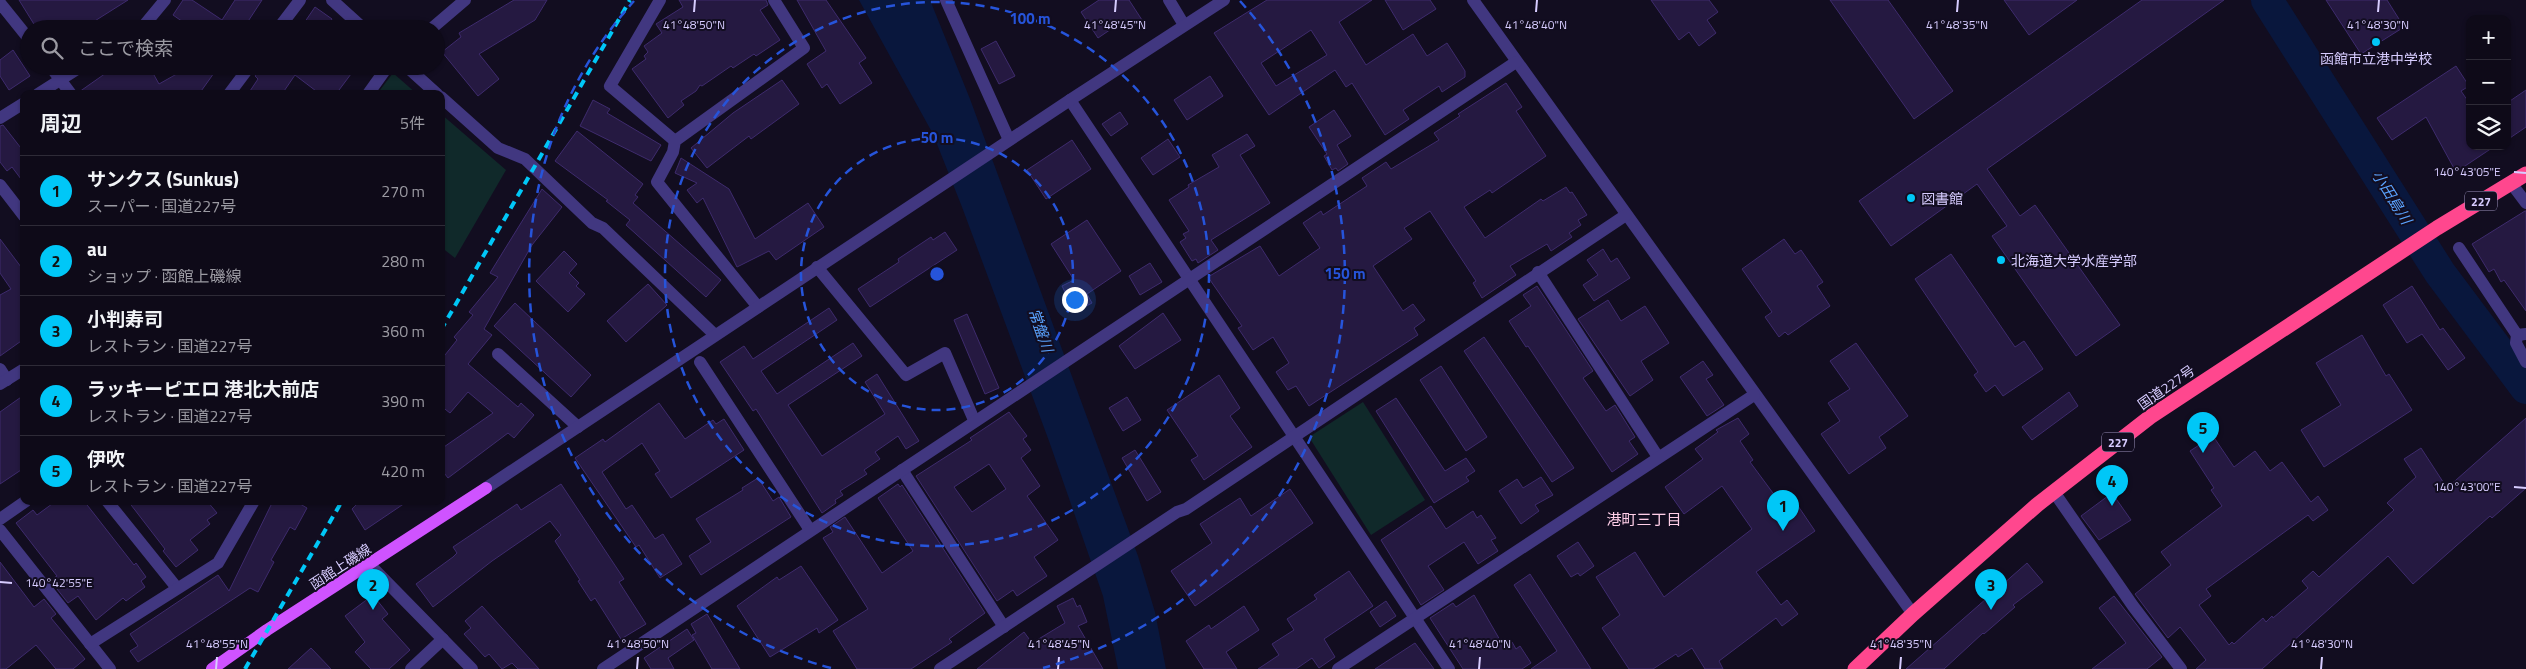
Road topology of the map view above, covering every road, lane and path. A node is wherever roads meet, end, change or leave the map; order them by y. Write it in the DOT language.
graph roads {
  1 [pos="164,0"];
  2 [pos="300,0"];
  3 [pos="332,0"];
  4 [pos="465,0"];
  5 [pos="660,0"];
  6 [pos="774,0"];
  7 [pos="946,0"];
  8 [pos="1169,0"];
  9 [pos="1224,0"];
  10 [pos="1473,0"];
  11 [pos="0,3"];
  12 [pos="149,20"];
  13 [pos="285,20"];
  14 [pos="354,20"];
  15 [pos="442,20"];
  16 [pos="1184,25"];
  17 [pos="20,28"];
  18 [pos="1516,62"];
  19 [pos="57,75"];
  20 [pos="67,75"];
  21 [pos="243,75"];
  22 [pos="382,75"];
  23 [pos="416,75"];
  24 [pos="60,79"];
  25 [pos="44,90"];
  26 [pos="68,90"];
  27 [pos="232,90"];
  28 [pos="371,90"];
  29 [pos="433,90"];
  30 [pos="1070,100"];
  31 [pos="445,101"];
  32 [pos="20,106"];
  33 [pos="0,118"];
  34 [pos="1010,140"];
  35 [pos="675,141"];
  36 [pos="2526,174"];
  37 [pos="2511,183"];
  38 [pos="0,185"];
  39 [pos="2526,204"];
  40 [pos="20,211"];
  41 [pos="1626,215"];
  42 [pos="2459,248"];
  43 [pos="817,267"];
  44 [pos="1538,272"];
  45 [pos="1189,280"];
  46 [pos="758,307"];
  47 [pos="2521,334"];
  48 [pos="715,335"];
  49 [pos="498,354"];
  50 [pos="700,362"];
  51 [pos="2526,362"];
  52 [pos="20,370"];
  53 [pos="2,378"];
  54 [pos="1754,395"];
  55 [pos="974,420"];
  56 [pos="578,427"];
  57 [pos="1292,437"];
  58 [pos="1658,457"];
  59 [pos="902,470"];
  60 [pos="486,488"];
  61 [pos="2054,492"];
  62 [pos="20,505"];
  63 [pos="110,505"];
  64 [pos="252,505"];
  65 [pos="0,518"];
  66 [pos="0,530"];
  67 [pos="810,530"];
  68 [pos="370,565"];
  69 [pos="177,588"];
  70 [pos="1913,614"];
  71 [pos="1416,618"];
  72 [pos="1004,627"];
  73 [pos="443,638"];
  74 [pos="90,644"];
  75 [pos="110,669"];
  76 [pos="212,669"];
  77 [pos="411,669"];
  78 [pos="472,669"];
  79 [pos="603,669"];
  80 [pos="940,669"];
  81 [pos="1338,669"];
  82 [pos="1449,669"];
  83 [pos="1855,669"];
  84 [pos="2182,669"];
  1 -- 12 [label="street"];
  2 -- 13 [label="street"];
  3 -- 14 [label="street"];
  4 -- 15 [label="street"];
  5 -- 35 [label="street"];
  6 -- 35 [label="street"];
  7 -- 34 [label="street"];
  8 -- 16 [label="street"];
  9 -- 16 [label="street"];
  10 -- 18 [label="street"];
  11 -- 17 [label="street"];
  16 -- 30 [label="street"];
  18 -- 41 [label="street"];
  18 -- 45 [label="street"];
  19 -- 24 [label="street"];
  20 -- 24 [label="street"];
  21 -- 27 [label="street"];
  22 -- 28 [label="street"];
  23 -- 29 [label="street"];
  24 -- 25 [label="street"];
  24 -- 26 [label="street"];
  30 -- 34 [label="street"];
  30 -- 45 [label="street"];
  31 -- 48 [label="street"];
  32 -- 33 [label="street"];
  34 -- 43 [label="street"];
  35 -- 46 [label="street"];
  36 -- 37 [label="highway, 国道227号 / 227"];
  37 -- 39 [label="street"];
  37 -- 61 [label="highway, 国道227号 / 227"];
  38 -- 40 [label="street"];
  41 -- 44 [label="street"];
  41 -- 54 [label="street"];
  42 -- 47 [label="street"];
  43 -- 46 [label="street"];
  43 -- 55 [label="street"];
  44 -- 57 [label="street"];
  44 -- 58 [label="street"];
  45 -- 55 [label="street"];
  45 -- 57 [label="street"];
  46 -- 48 [label="street"];
  47 -- 51 [label="street"];
  48 -- 56 [label="street"];
  49 -- 56 [label="street"];
  50 -- 67 [label="street"];
  52 -- 53 [label="street"];
  54 -- 58 [label="street"];
  54 -- 70 [label="street"];
  55 -- 59 [label="street"];
  56 -- 60 [label="street"];
  57 -- 71 [label="street"];
  57 -- 72 [label="street"];
  58 -- 71 [label="street"];
  59 -- 67 [label="street"];
  59 -- 72 [label="street"];
  60 -- 68 [label="main road, 函館上磯線"];
  61 -- 70 [label="highway, 国道227号 / 227"];
  61 -- 84 [label="street"];
  62 -- 65 [label="street"];
  63 -- 69 [label="street"];
  64 -- 69 [label="street"];
  66 -- 74 [label="street"];
  67 -- 79 [label="street"];
  68 -- 73 [label="street"];
  68 -- 76 [label="main road, 函館上磯線"];
  69 -- 74 [label="street"];
  70 -- 83 [label="highway, 国道227号 / 227"];
  71 -- 81 [label="street"];
  71 -- 82 [label="street"];
  72 -- 80 [label="street"];
  73 -- 77 [label="street"];
  73 -- 78 [label="street"];
  74 -- 75 [label="street"];
}
